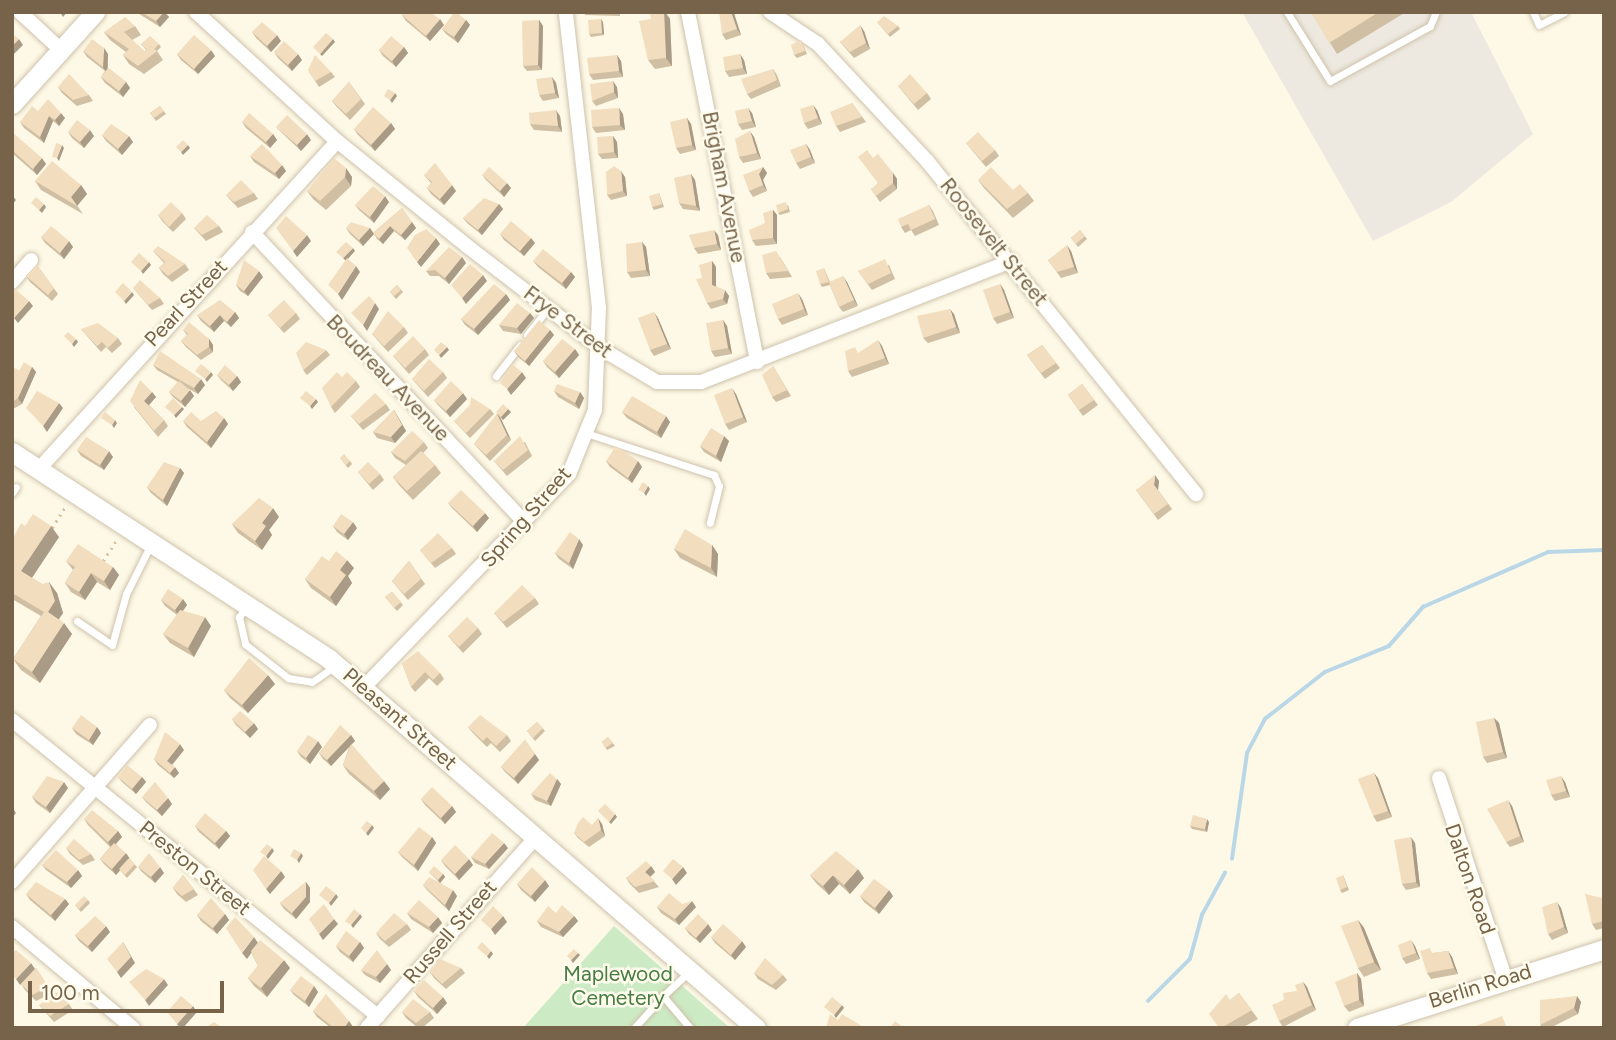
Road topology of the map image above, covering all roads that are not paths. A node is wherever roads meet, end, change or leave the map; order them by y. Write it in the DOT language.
graph roads {
  1 [pos="20,12"];
  2 [pos="95,12"];
  3 [pos="196,12"];
  4 [pos="566,12"];
  5 [pos="688,12"];
  6 [pos="770,12"];
  7 [pos="1287,12"];
  8 [pos="1436,12"];
  9 [pos="1533,12"];
  10 [pos="1564,12"];
  11 [pos="61,50"];
  12 [pos="12,104"];
  13 [pos="337,141"];
  14 [pos="251,232"];
  15 [pos="31,260"];
  16 [pos="1012,261"];
  17 [pos="12,282"];
  18 [pos="548,308"];
  19 [pos="600,348"];
  20 [pos="757,362"];
  21 [pos="496,376"];
  22 [pos="586,433"];
  23 [pos="12,452"];
  24 [pos="38,469"];
  25 [pos="1196,494"];
  26 [pos="525,523"];
  27 [pos="710,523"];
  28 [pos="152,542"];
  29 [pos="250,603"];
  30 [pos="77,621"];
  31 [pos="336,664"];
  32 [pos="364,687"];
  33 [pos="12,720"];
  34 [pos="150,725"];
  35 [pos="1439,778"];
  36 [pos="96,788"];
  37 [pos="535,838"];
  38 [pos="12,882"];
  39 [pos="12,927"];
  40 [pos="1604,949"];
  41 [pos="688,974"];
  42 [pos="1505,978"];
  43 [pos="663,996"];
  44 [pos="378,1016"];
  45 [pos="133,1028"];
  46 [pos="367,1028"];
  47 [pos="634,1028"];
  48 [pos="690,1028"];
  49 [pos="756,1028"];
  50 [pos="1357,1028"];
  1 -- 11 [label="street"];
  2 -- 11 [label="street"];
  3 -- 13 [label="street, Frye Street"];
  4 -- 19 [label="street, Spring Street"];
  5 -- 20 [label="street, Brigham Avenue"];
  6 -- 16 [label="street, Roosevelt Street"];
  7 -- 8 [label="lane"];
  9 -- 10 [label="lane"];
  11 -- 12 [label="street"];
  13 -- 14 [label="street, Pearl Street"];
  13 -- 18 [label="street, Frye Street"];
  14 -- 24 [label="street, Pearl Street"];
  14 -- 26 [label="street, Boudreau Avenue"];
  15 -- 17 [label="street"];
  16 -- 20 [label="street, Frye Street"];
  16 -- 25 [label="street, Roosevelt Street"];
  18 -- 19 [label="street, Frye Street"];
  18 -- 21 [label="lane"];
  19 -- 20 [label="street, Frye Street"];
  19 -- 22 [label="street, Spring Street"];
  22 -- 26 [label="street, Spring Street"];
  22 -- 27 [label="lane"];
  23 -- 24 [label="street, Pleasant Street"];
  24 -- 28 [label="street, Pleasant Street"];
  26 -- 32 [label="street, Spring Street"];
  28 -- 29 [label="street, Pleasant Street"];
  28 -- 30 [label="lane"];
  29 -- 31 [label="street, Pleasant Street"];
  29 -- 31 [label="lane"];
  31 -- 32 [label="street, Pleasant Street"];
  32 -- 37 [label="street, Pleasant Street"];
  33 -- 36 [label="street, Preston Street"];
  34 -- 36 [label="street"];
  35 -- 42 [label="street, Dalton Road"];
  36 -- 38 [label="street"];
  36 -- 44 [label="street, Preston Street"];
  37 -- 41 [label="street, Pleasant Street"];
  37 -- 44 [label="street, Russell Street"];
  39 -- 45 [label="street"];
  40 -- 42 [label="street, Berlin Road"];
  41 -- 43 [label="lane"];
  41 -- 49 [label="street, Pleasant Street"];
  42 -- 50 [label="street, Berlin Road"];
  43 -- 47 [label="lane"];
  43 -- 48 [label="lane"];
  44 -- 46 [label="street, Russell Street"];
}
